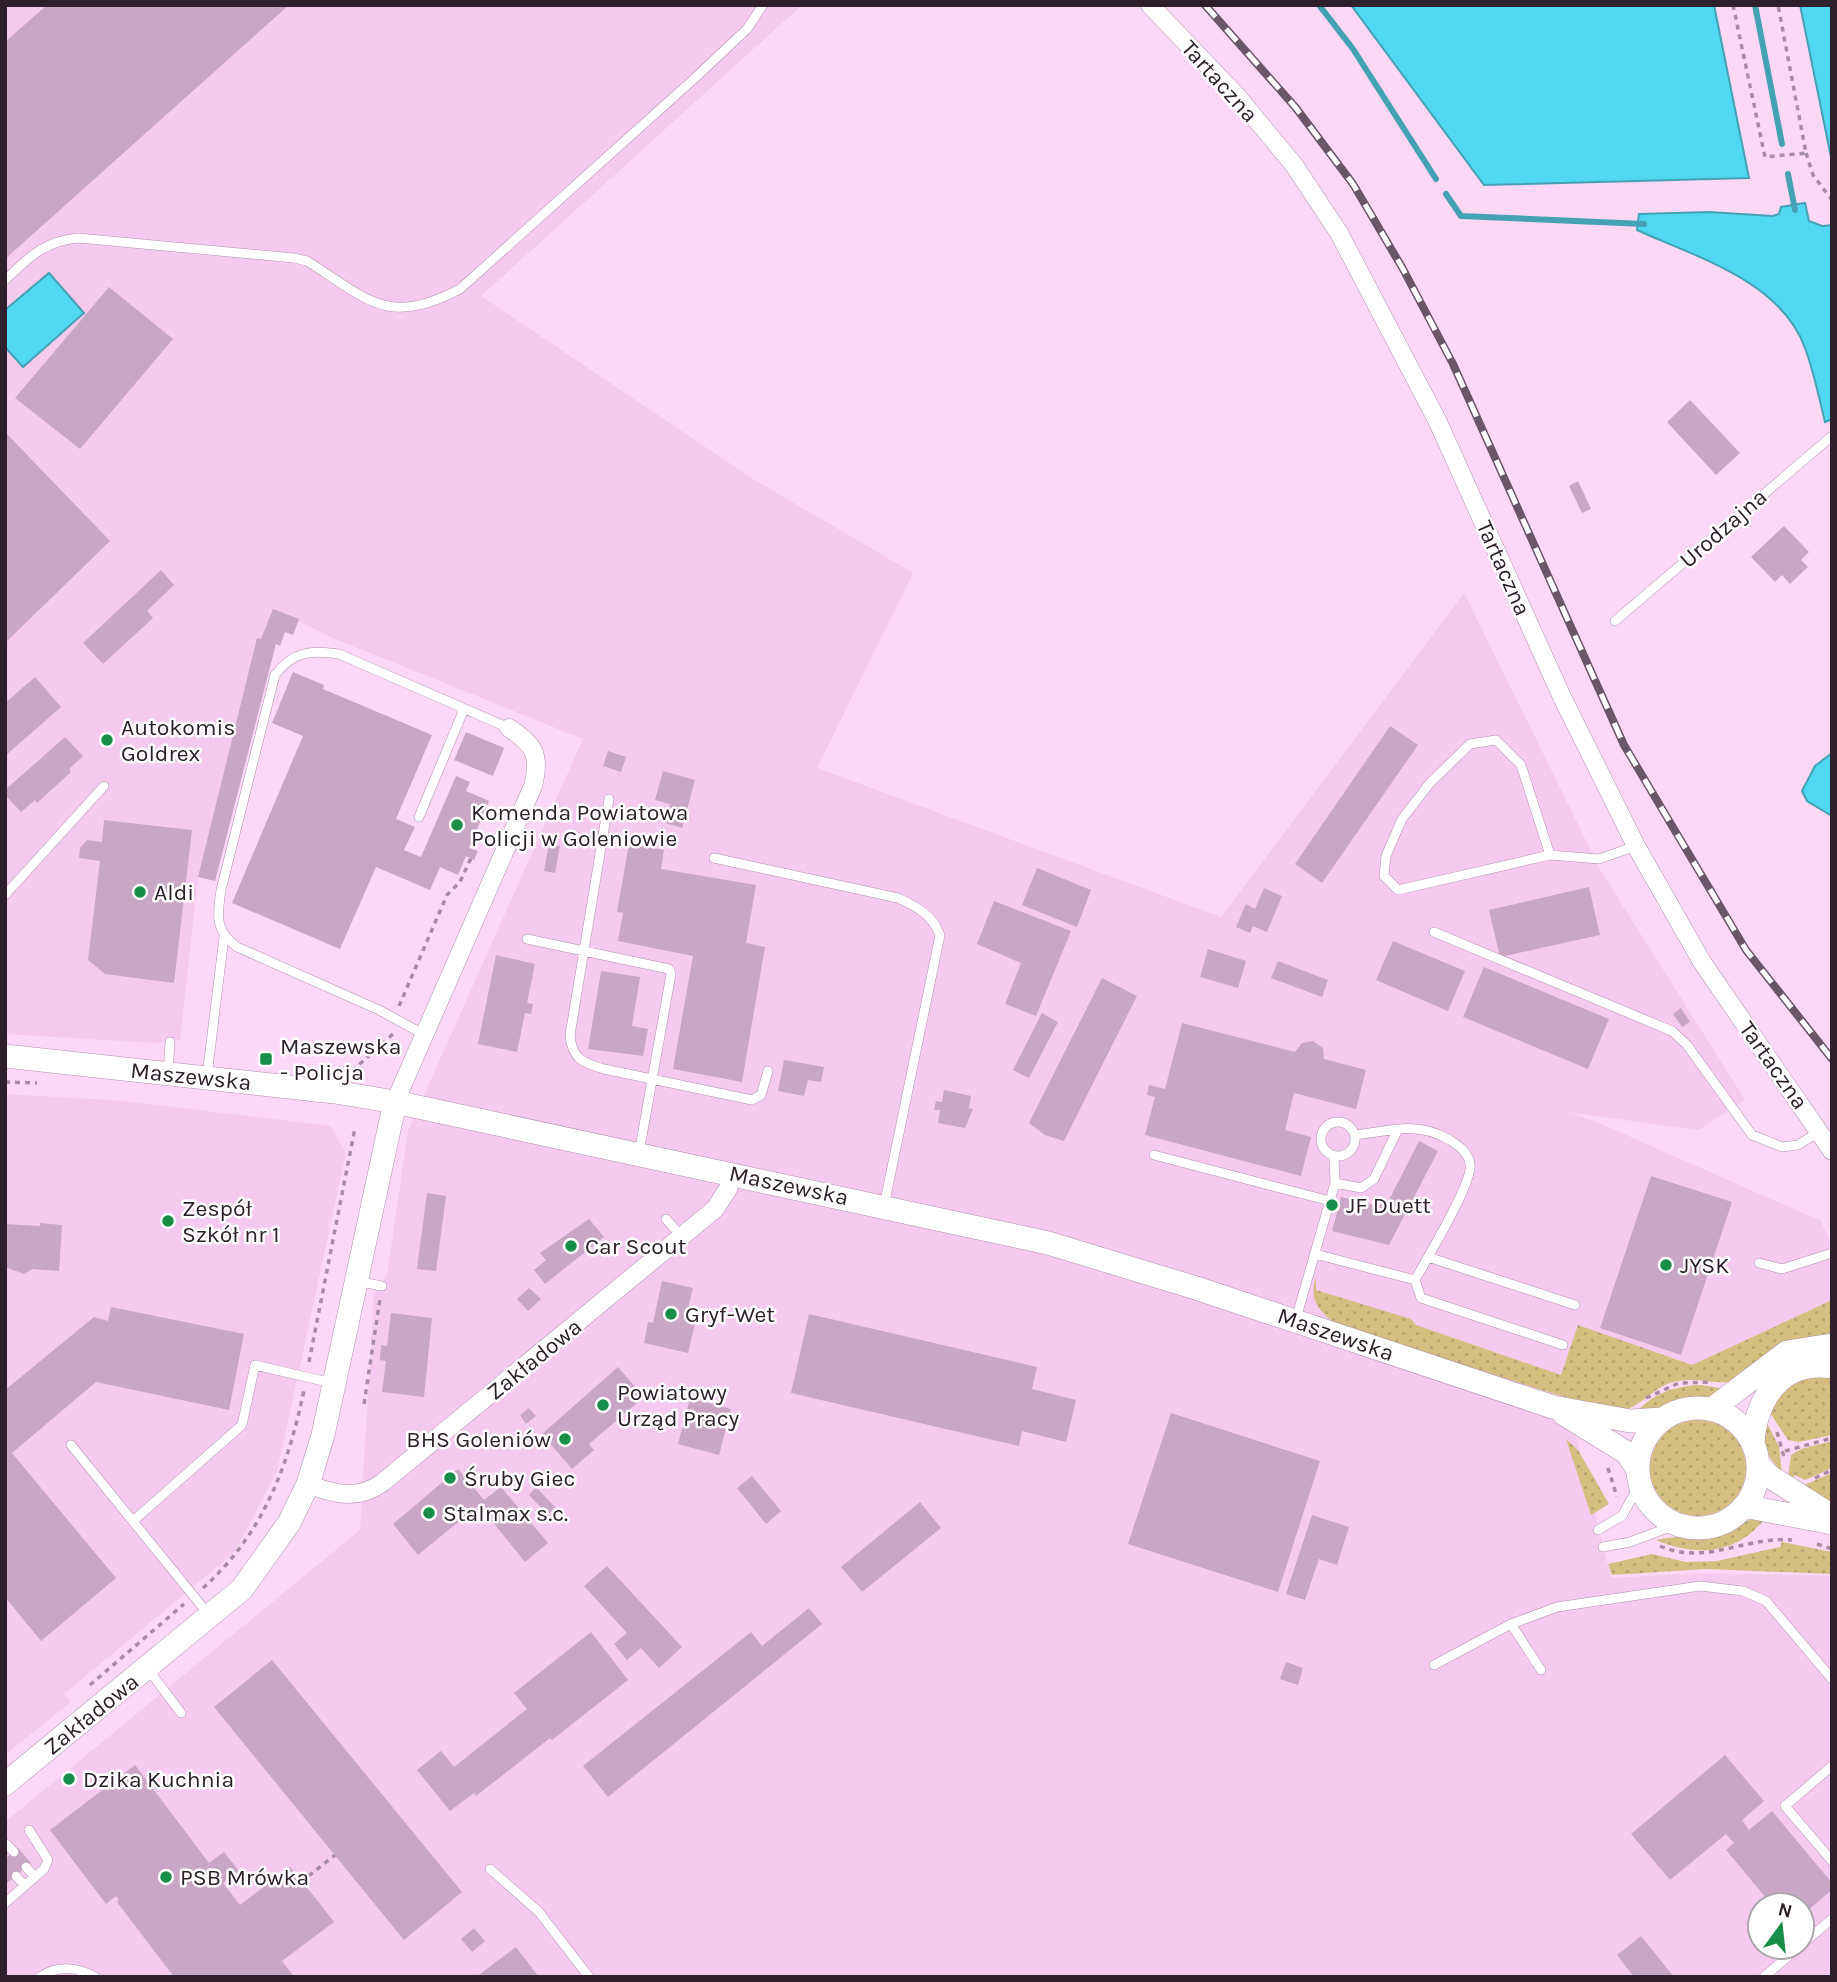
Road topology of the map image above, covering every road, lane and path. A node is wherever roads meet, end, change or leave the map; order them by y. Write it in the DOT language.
graph roads {
  1 [pos="763,5"];
  2 [pos="1150,5"];
  3 [pos="1733,5"];
  4 [pos="1778,5"];
  5 [pos="1806,153"];
  6 [pos="1832,200"];
  7 [pos="5,280"];
  8 [pos="1832,436"];
  9 [pos="1615,621"];
  10 [pos="464,709"];
  11 [pos="509,727"];
  12 [pos="104,786"];
  13 [pos="609,799"];
  14 [pos="419,817"];
  15 [pos="1636,846"];
  16 [pos="1550,855"];
  17 [pos="471,858"];
  18 [pos="714,858"];
  19 [pos="5,895"];
  20 [pos="1434,932"];
  21 [pos="224,937"];
  22 [pos="527,939"];
  23 [pos="583,951"];
  24 [pos="400,1021"];
  25 [pos="423,1034"];
  26 [pos="170,1042"];
  27 [pos="5,1056"];
  28 [pos="768,1070"];
  29 [pos="352,1071"];
  30 [pos="168,1073"];
  31 [pos="207,1077"];
  32 [pos="653,1079"];
  33 [pos="5,1082"];
  34 [pos="41,1082"];
  35 [pos="395,1102"];
  36 [pos="355,1128"];
  37 [pos="1398,1129"];
  38 [pos="1820,1131"];
  39 [pos="1355,1135"];
  40 [pos="1832,1151"];
  41 [pos="639,1153"];
  42 [pos="1154,1155"];
  43 [pos="1334,1156"];
  44 [pos="732,1173"];
  45 [pos="1335,1183"];
  46 [pos="1330,1201"];
  47 [pos="884,1206"];
  48 [pos="666,1219"];
  49 [pos="682,1237"];
  50 [pos="1832,1253"];
  51 [pos="1315,1254"];
  52 [pos="1428,1257"];
  53 [pos="1759,1263"];
  54 [pos="1415,1280"];
  55 [pos="355,1281"];
  56 [pos="382,1286"];
  57 [pos="1575,1305"];
  58 [pos="1296,1321"];
  59 [pos="1563,1345"];
  60 [pos="1832,1345"];
  61 [pos="1832,1367"];
  62 [pos="306,1377"];
  63 [pos="334,1383"];
  64 [pos="1717,1383"];
  65 [pos="364,1404"];
  66 [pos="1639,1404"];
  67 [pos="1553,1406"];
  68 [pos="1712,1409"];
  69 [pos="1663,1419"];
  70 [pos="1832,1438"];
  71 [pos="71,1445"];
  72 [pos="1785,1451"];
  73 [pos="1755,1453"];
  74 [pos="1639,1477"];
  75 [pos="308,1484"];
  76 [pos="1744,1507"];
  77 [pos="1832,1516"];
  78 [pos="132,1521"];
  79 [pos="1832,1523"];
  80 [pos="1678,1524"];
  81 [pos="1598,1530"];
  82 [pos="1800,1541"];
  83 [pos="1652,1542"];
  84 [pos="1807,1542"];
  85 [pos="1603,1547"];
  86 [pos="1832,1549"];
  87 [pos="194,1596"];
  88 [pos="210,1617"];
  89 [pos="1510,1624"];
  90 [pos="1434,1665"];
  91 [pos="148,1669"];
  92 [pos="1541,1670"];
  93 [pos="1832,1679"];
  94 [pos="89,1688"];
  95 [pos="181,1713"];
  96 [pos="1832,1766"];
  97 [pos="5,1784"];
  98 [pos="29,1830"];
  99 [pos="6,1842"];
  100 [pos="13,1852"];
  101 [pos="335,1855"];
  102 [pos="1832,1861"];
  103 [pos="26,1867"];
  104 [pos="490,1869"];
  105 [pos="16,1876"];
  106 [pos="35,1877"];
  107 [pos="301,1882"];
  108 [pos="24,1886"];
  109 [pos="6,1900"];
  110 [pos="1832,1919"];
  111 [pos="1816,1932"];
  112 [pos="1783,1961"];
  113 [pos="40,1977"];
  114 [pos="95,1977"];
  115 [pos="589,1977"];
  116 [pos="1764,1977"];
  1 -- 7 [label="lane"];
  2 -- 15 [label="street, Tartaczna"];
  3 -- 5 [label="path"];
  4 -- 5 [label="path"];
  5 -- 6 [label="path"];
  8 -- 9 [label="lane, Urodzajna"];
  10 -- 11 [label="lane"];
  10 -- 14 [label="lane"];
  10 -- 21 [label="lane"];
  11 -- 25 [label="street"];
  12 -- 19 [label="lane"];
  13 -- 23 [label="lane"];
  15 -- 16 [label="lane"];
  15 -- 38 [label="street, Tartaczna"];
  16 -- 16 [label="lane"];
  17 -- 24 [label="path"];
  18 -- 47 [label="lane"];
  20 -- 38 [label="lane"];
  21 -- 24 [label="lane"];
  21 -- 31 [label="lane"];
  22 -- 23 [label="lane"];
  23 -- 32 [label="lane"];
  23 -- 32 [label="lane"];
  24 -- 25 [label="lane"];
  24 -- 29 [label="path"];
  25 -- 35 [label="street"];
  26 -- 30 [label="lane"];
  27 -- 30 [label="street, Maszewska"];
  28 -- 32 [label="lane"];
  30 -- 31 [label="street, Maszewska"];
  31 -- 35 [label="street, Maszewska"];
  32 -- 41 [label="lane"];
  33 -- 34 [label="path"];
  35 -- 41 [label="street, Maszewska"];
  35 -- 55 [label="street, Zakładowa"];
  36 -- 62 [label="path"];
  37 -- 39 [label="lane"];
  37 -- 45 [label="lane"];
  37 -- 52 [label="lane"];
  38 -- 40 [label="street, Tartaczna"];
  39 -- 43 [label="lane"];
  39 -- 43 [label="lane"];
  41 -- 44 [label="street, Maszewska"];
  42 -- 46 [label="lane"];
  43 -- 45 [label="lane"];
  44 -- 47 [label="street, Maszewska"];
  44 -- 49 [label="street, Zakładowa"];
  45 -- 46 [label="lane"];
  46 -- 51 [label="lane"];
  47 -- 58 [label="street, Maszewska"];
  48 -- 49 [label="lane"];
  49 -- 75 [label="street, Zakładowa"];
  50 -- 53 [label="lane"];
  51 -- 54 [label="lane"];
  51 -- 58 [label="lane"];
  52 -- 54 [label="lane"];
  52 -- 57 [label="lane"];
  54 -- 59 [label="lane"];
  55 -- 56 [label="lane"];
  55 -- 63 [label="street, Zakładowa"];
  56 -- 65 [label="path"];
  58 -- 67 [label="street, Maszewska"];
  60 -- 68 [label="street"];
  61 -- 73 [label="street"];
  62 -- 63 [label="lane"];
  62 -- 78 [label="lane"];
  62 -- 87 [label="path"];
  63 -- 75 [label="street, Zakładowa"];
  64 -- 66 [label="path"];
  67 -- 69 [label="street, Maszewska"];
  67 -- 74 [label="street, Maszewska"];
  68 -- 69 [label="street"];
  68 -- 73 [label="street"];
  69 -- 74 [label="street"];
  70 -- 72 [label="path"];
  71 -- 78 [label="lane"];
  73 -- 76 [label="street"];
  73 -- 77 [label="street"];
  74 -- 80 [label="street"];
  74 -- 81 [label="lane"];
  75 -- 88 [label="street, Zakładowa"];
  76 -- 79 [label="street"];
  76 -- 80 [label="street"];
  78 -- 87 [label="lane"];
  80 -- 85 [label="lane"];
  82 -- 83 [label="path"];
  84 -- 86 [label="path"];
  87 -- 88 [label="lane"];
  87 -- 94 [label="path"];
  88 -- 91 [label="street, Zakładowa"];
  89 -- 90 [label="lane"];
  89 -- 92 [label="lane"];
  89 -- 93 [label="lane"];
  91 -- 95 [label="lane"];
  91 -- 97 [label="street, Zakładowa"];
  96 -- 102 [label="lane"];
  98 -- 106 [label="lane"];
  99 -- 100 [label="lane"];
  101 -- 107 [label="path"];
  103 -- 106 [label="lane"];
  104 -- 115 [label="lane"];
  105 -- 108 [label="lane"];
  106 -- 108 [label="lane"];
  108 -- 109 [label="lane"];
  110 -- 111 [label="lane"];
  112 -- 116 [label="lane"];
  113 -- 114 [label="lane"];
}
